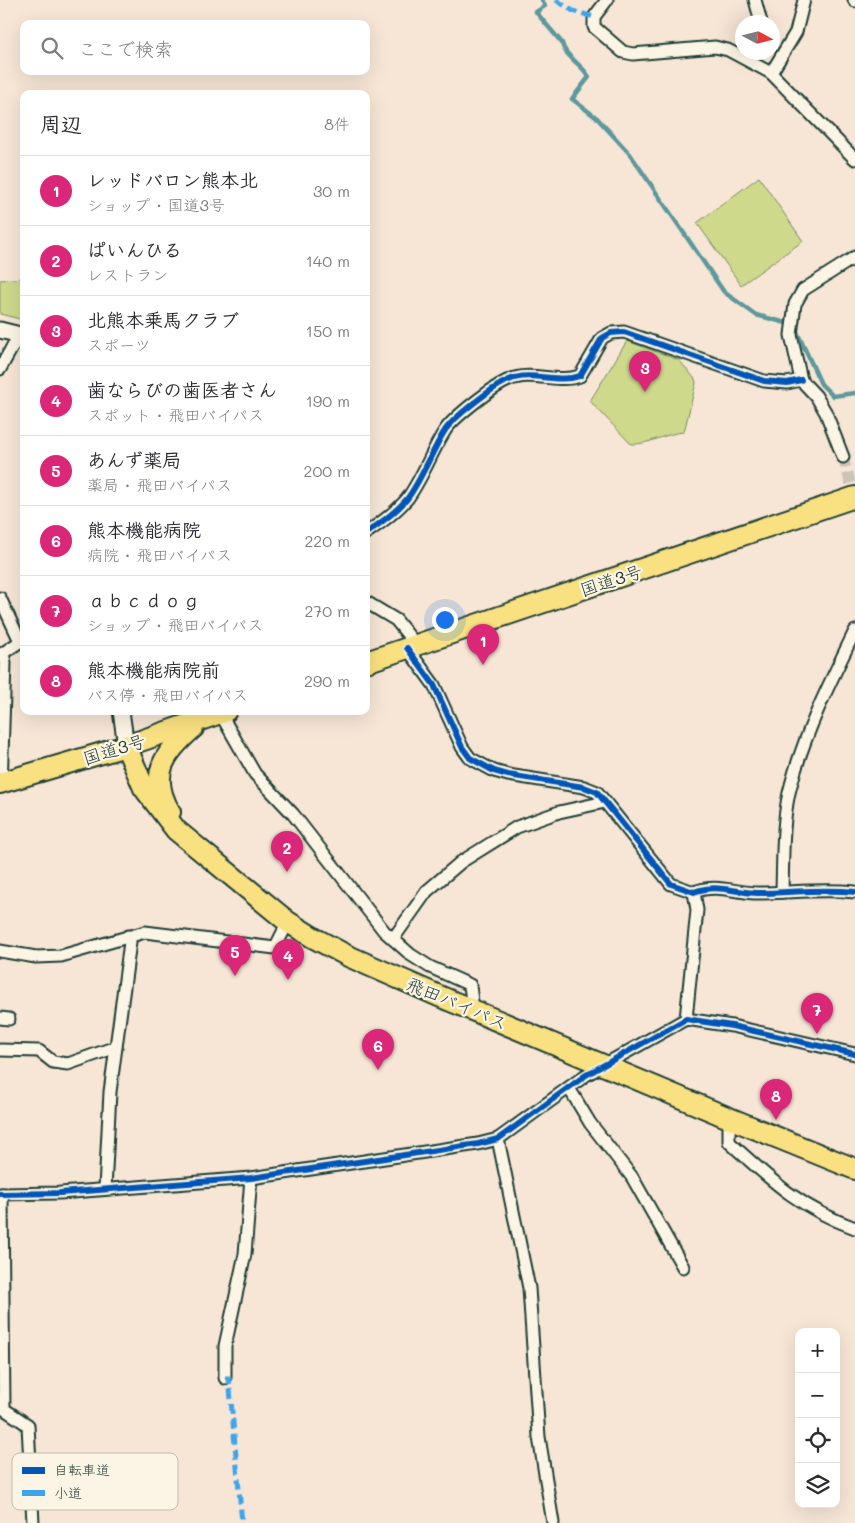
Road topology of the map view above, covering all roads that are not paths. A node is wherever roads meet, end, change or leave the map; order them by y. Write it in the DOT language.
graph roads {
  1 [pos="607,0"];
  2 [pos="755,0"];
  3 [pos="804,0"];
  4 [pos="759,15"];
  5 [pos="772,60"];
  6 [pos="773,69"];
  7 [pos="855,159"];
  8 [pos="855,256"];
  9 [pos="0,330"];
  10 [pos="20,335"];
  11 [pos="20,337"];
  12 [pos="0,369"];
  13 [pos="800,380"];
  14 [pos="843,457"];
  15 [pos="855,497"];
  16 [pos="370,530"];
  17 [pos="0,598"];
  18 [pos="370,604"];
  19 [pos="855,630"];
  20 [pos="20,636"];
  21 [pos="20,641"];
  22 [pos="412,646"];
  23 [pos="1,653"];
  24 [pos="370,661"];
  25 [pos="121,715"];
  26 [pos="213,715"];
  27 [pos="126,746"];
  28 [pos="0,786"];
  29 [pos="605,802"];
  30 [pos="187,839"];
  31 [pos="694,892"];
  32 [pos="782,892"];
  33 [pos="855,892"];
  34 [pos="288,922"];
  35 [pos="128,936"];
  36 [pos="393,939"];
  37 [pos="0,951"];
  38 [pos="473,1010"];
  39 [pos="686,1019"];
  40 [pos="116,1047"];
  41 [pos="0,1050"];
  42 [pos="855,1054"];
  43 [pos="604,1066"];
  44 [pos="569,1088"];
  45 [pos="729,1118"];
  46 [pos="498,1139"];
  47 [pos="855,1169"];
  48 [pos="251,1178"];
  49 [pos="105,1189"];
  50 [pos="1,1194"];
  51 [pos="855,1228"];
  52 [pos="684,1267"];
  53 [pos="225,1378"];
  54 [pos="29,1453"];
  55 [pos="32,1510"];
  56 [pos="33,1523"];
  57 [pos="553,1523"];
  1 -- 6 [label="street"];
  2 -- 4 [label="street"];
  3 -- 6 [label="street"];
  5 -- 6 [label="street"];
  6 -- 7 [label="street"];
  8 -- 13 [label="street"];
  9 -- 10 [label="street"];
  11 -- 12 [label="street"];
  13 -- 14 [label="street"];
  13 -- 16 [label="street"];
  15 -- 22 [label="highway, 国道3号"];
  17 -- 20 [label="street"];
  18 -- 22 [label="street"];
  19 -- 32 [label="street"];
  21 -- 23 [label="street"];
  22 -- 24 [label="highway, 国道3号"];
  22 -- 29 [label="street"];
  23 -- 28 [label="street"];
  25 -- 27 [label="street"];
  26 -- 27 [label="highway, 国道3号"];
  26 -- 30 [label="highway"];
  26 -- 36 [label="street"];
  27 -- 28 [label="highway, 国道3号"];
  27 -- 30 [label="highway, 飛田バイパス"];
  29 -- 31 [label="street"];
  29 -- 36 [label="street"];
  30 -- 34 [label="highway, 飛田バイパス"];
  31 -- 32 [label="street"];
  31 -- 39 [label="street"];
  32 -- 33 [label="street"];
  34 -- 35 [label="street"];
  34 -- 38 [label="highway, 飛田バイパス"];
  35 -- 37 [label="street"];
  35 -- 40 [label="street"];
  36 -- 38 [label="street"];
  38 -- 43 [label="highway, 飛田バイパス"];
  39 -- 42 [label="street"];
  39 -- 43 [label="street"];
  40 -- 41 [label="street"];
  40 -- 49 [label="street"];
  43 -- 44 [label="street"];
  43 -- 45 [label="highway, 飛田バイパス"];
  44 -- 46 [label="street"];
  44 -- 52 [label="street"];
  45 -- 47 [label="highway, 飛田バイパス"];
  45 -- 51 [label="street"];
  46 -- 48 [label="street"];
  46 -- 57 [label="street"];
  48 -- 49 [label="street"];
  48 -- 53 [label="street"];
  49 -- 50 [label="street"];
  50 -- 54 [label="street"];
  55 -- 56 [label="street"];
}
